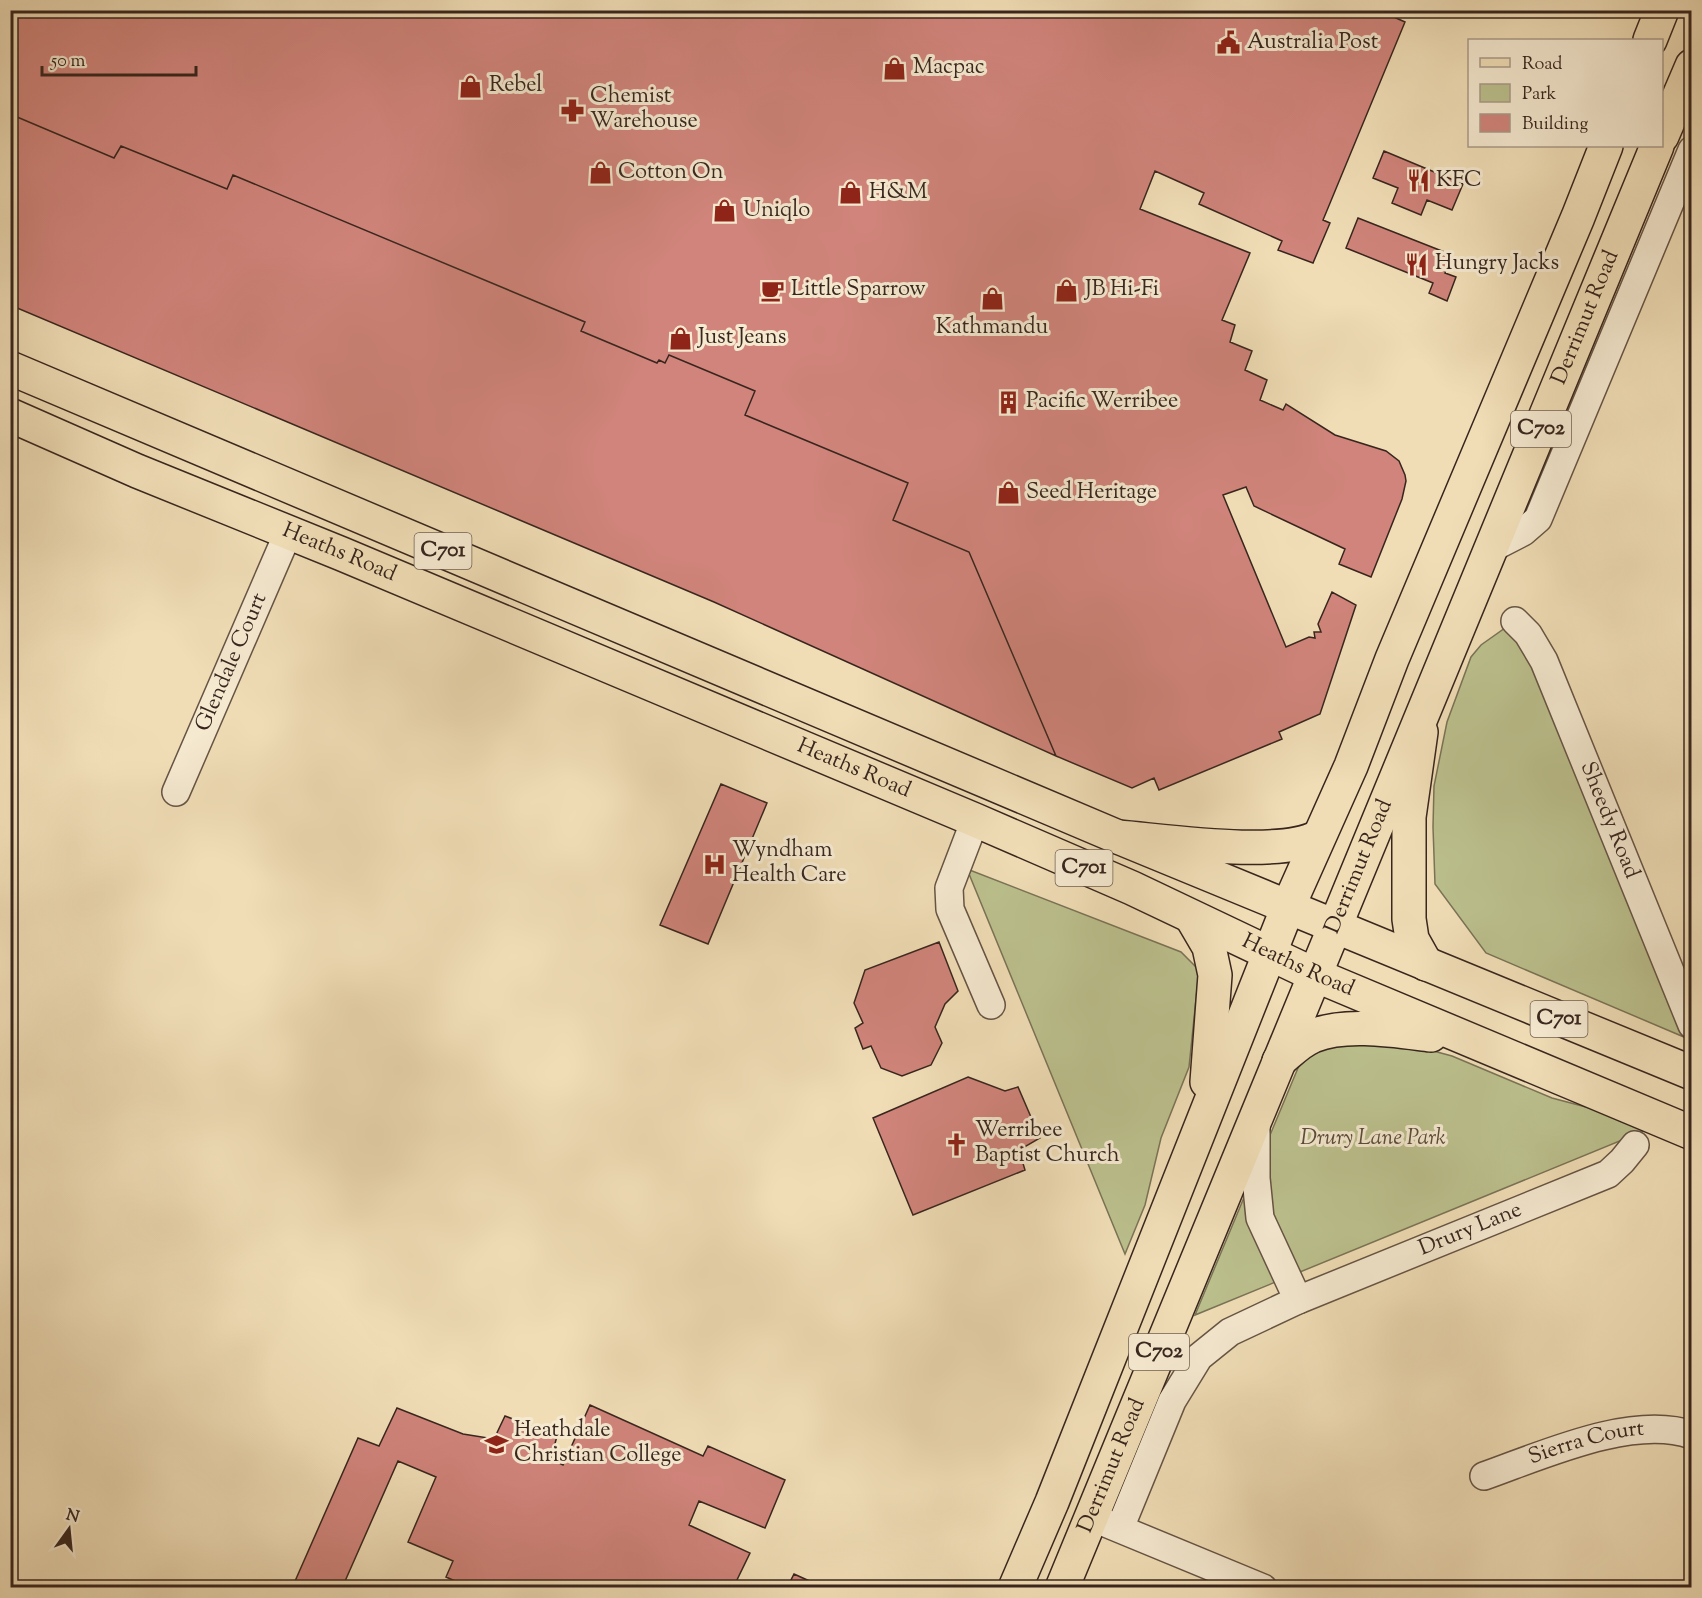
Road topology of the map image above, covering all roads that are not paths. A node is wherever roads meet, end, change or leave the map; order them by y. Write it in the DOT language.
graph roads {
  1 [pos="1662,10"];
  2 [pos="1650,39"];
  3 [pos="1692,66"];
  4 [pos="1667,92"];
  5 [pos="1663,127"];
  6 [pos="1582,147"];
  7 [pos="1606,147"];
  8 [pos="1658,147"];
  9 [pos="1692,150"];
  10 [pos="1578,217"];
  11 [pos="10,368"];
  12 [pos="10,415"];
  13 [pos="313,497"];
  14 [pos="288,533"];
  15 [pos="1492,548"];
  16 [pos="1515,621"];
  17 [pos="1424,713"];
  18 [pos="924,754"];
  19 [pos="176,792"];
  20 [pos="975,820"];
  21 [pos="1118,837"];
  22 [pos="1318,837"];
  23 [pos="1288,907"];
  24 [pos="1192,918"];
  25 [pos="1335,926"];
  26 [pos="1269,952"];
  27 [pos="1426,964"];
  28 [pos="1315,975"];
  29 [pos="991,1005"];
  30 [pos="1692,1025"];
  31 [pos="1471,1041"];
  32 [pos="1279,1061"];
  33 [pos="1692,1073"];
  34 [pos="1205,1113"];
  35 [pos="1256,1118"];
  36 [pos="1692,1133"];
  37 [pos="1635,1145"];
  38 [pos="1298,1300"];
  39 [pos="1692,1435"];
  40 [pos="1484,1476"];
  41 [pos="1053,1502"];
  42 [pos="1105,1523"];
  43 [pos="1015,1587"];
  44 [pos="1062,1587"];
  45 [pos="1263,1587"];
  1 -- 2 [label="main road"];
  3 -- 4 [label="main road"];
  4 -- 5 [label="main road"];
  6 -- 10 [label="main road"];
  7 -- 10 [label="main road, Derrimut Road / C702"];
  8 -- 15 [label="main road, Derrimut Road / C702"];
  9 -- 15 [label="street"];
  10 -- 22 [label="main road, Derrimut Road / C702"];
  11 -- 13 [label="main road, Heaths Road / C701"];
  12 -- 14 [label="main road, Heaths Road / C701"];
  13 -- 14 [label="main road"];
  13 -- 18 [label="main road, Heaths Road / C701"];
  14 -- 19 [label="street, Glendale Court"];
  14 -- 20 [label="main road, Heaths Road / C701"];
  15 -- 17 [label="main road, Derrimut Road / C702"];
  16 -- 30 [label="street, Sheedy Road"];
  17 -- 25 [label="main road, Derrimut Road / C702"];
  17 -- 27 [label="main road"];
  18 -- 20 [label="main road"];
  18 -- 21 [label="main road, Heaths Road / C701"];
  20 -- 24 [label="main road, Heaths Road / C701"];
  20 -- 29 [label="street"];
  21 -- 22 [label="main road"];
  21 -- 23 [label="main road, Heaths Road / C701"];
  22 -- 23 [label="main road, Derrimut Road / C702"];
  23 -- 25 [label="main road, Heaths Road / C701"];
  23 -- 26 [label="main road, Derrimut Road / C702"];
  24 -- 26 [label="main road, Heaths Road / C701"];
  24 -- 34 [label="main road"];
  25 -- 27 [label="main road, Heaths Road / C701"];
  25 -- 28 [label="main road, Derrimut Road / C702"];
  26 -- 28 [label="main road, Heaths Road / C701"];
  26 -- 34 [label="main road, Derrimut Road / C702"];
  27 -- 33 [label="main road, Heaths Road / C701"];
  28 -- 31 [label="main road, Heaths Road / C701"];
  28 -- 32 [label="main road, Derrimut Road / C702"];
  31 -- 32 [label="main road"];
  31 -- 36 [label="main road, Heaths Road / C701"];
  32 -- 35 [label="main road, Derrimut Road / C702"];
  34 -- 41 [label="main road, Derrimut Road / C702"];
  35 -- 38 [label="street"];
  35 -- 42 [label="main road, Derrimut Road / C702"];
  37 -- 38 [label="street, Drury Lane"];
  38 -- 42 [label="street, Drury Lane"];
  39 -- 40 [label="street, Sierra Court"];
  41 -- 42 [label="main road"];
  41 -- 43 [label="main road, Derrimut Road / C702"];
  42 -- 44 [label="main road, Derrimut Road / C702"];
  42 -- 45 [label="street"];
}
